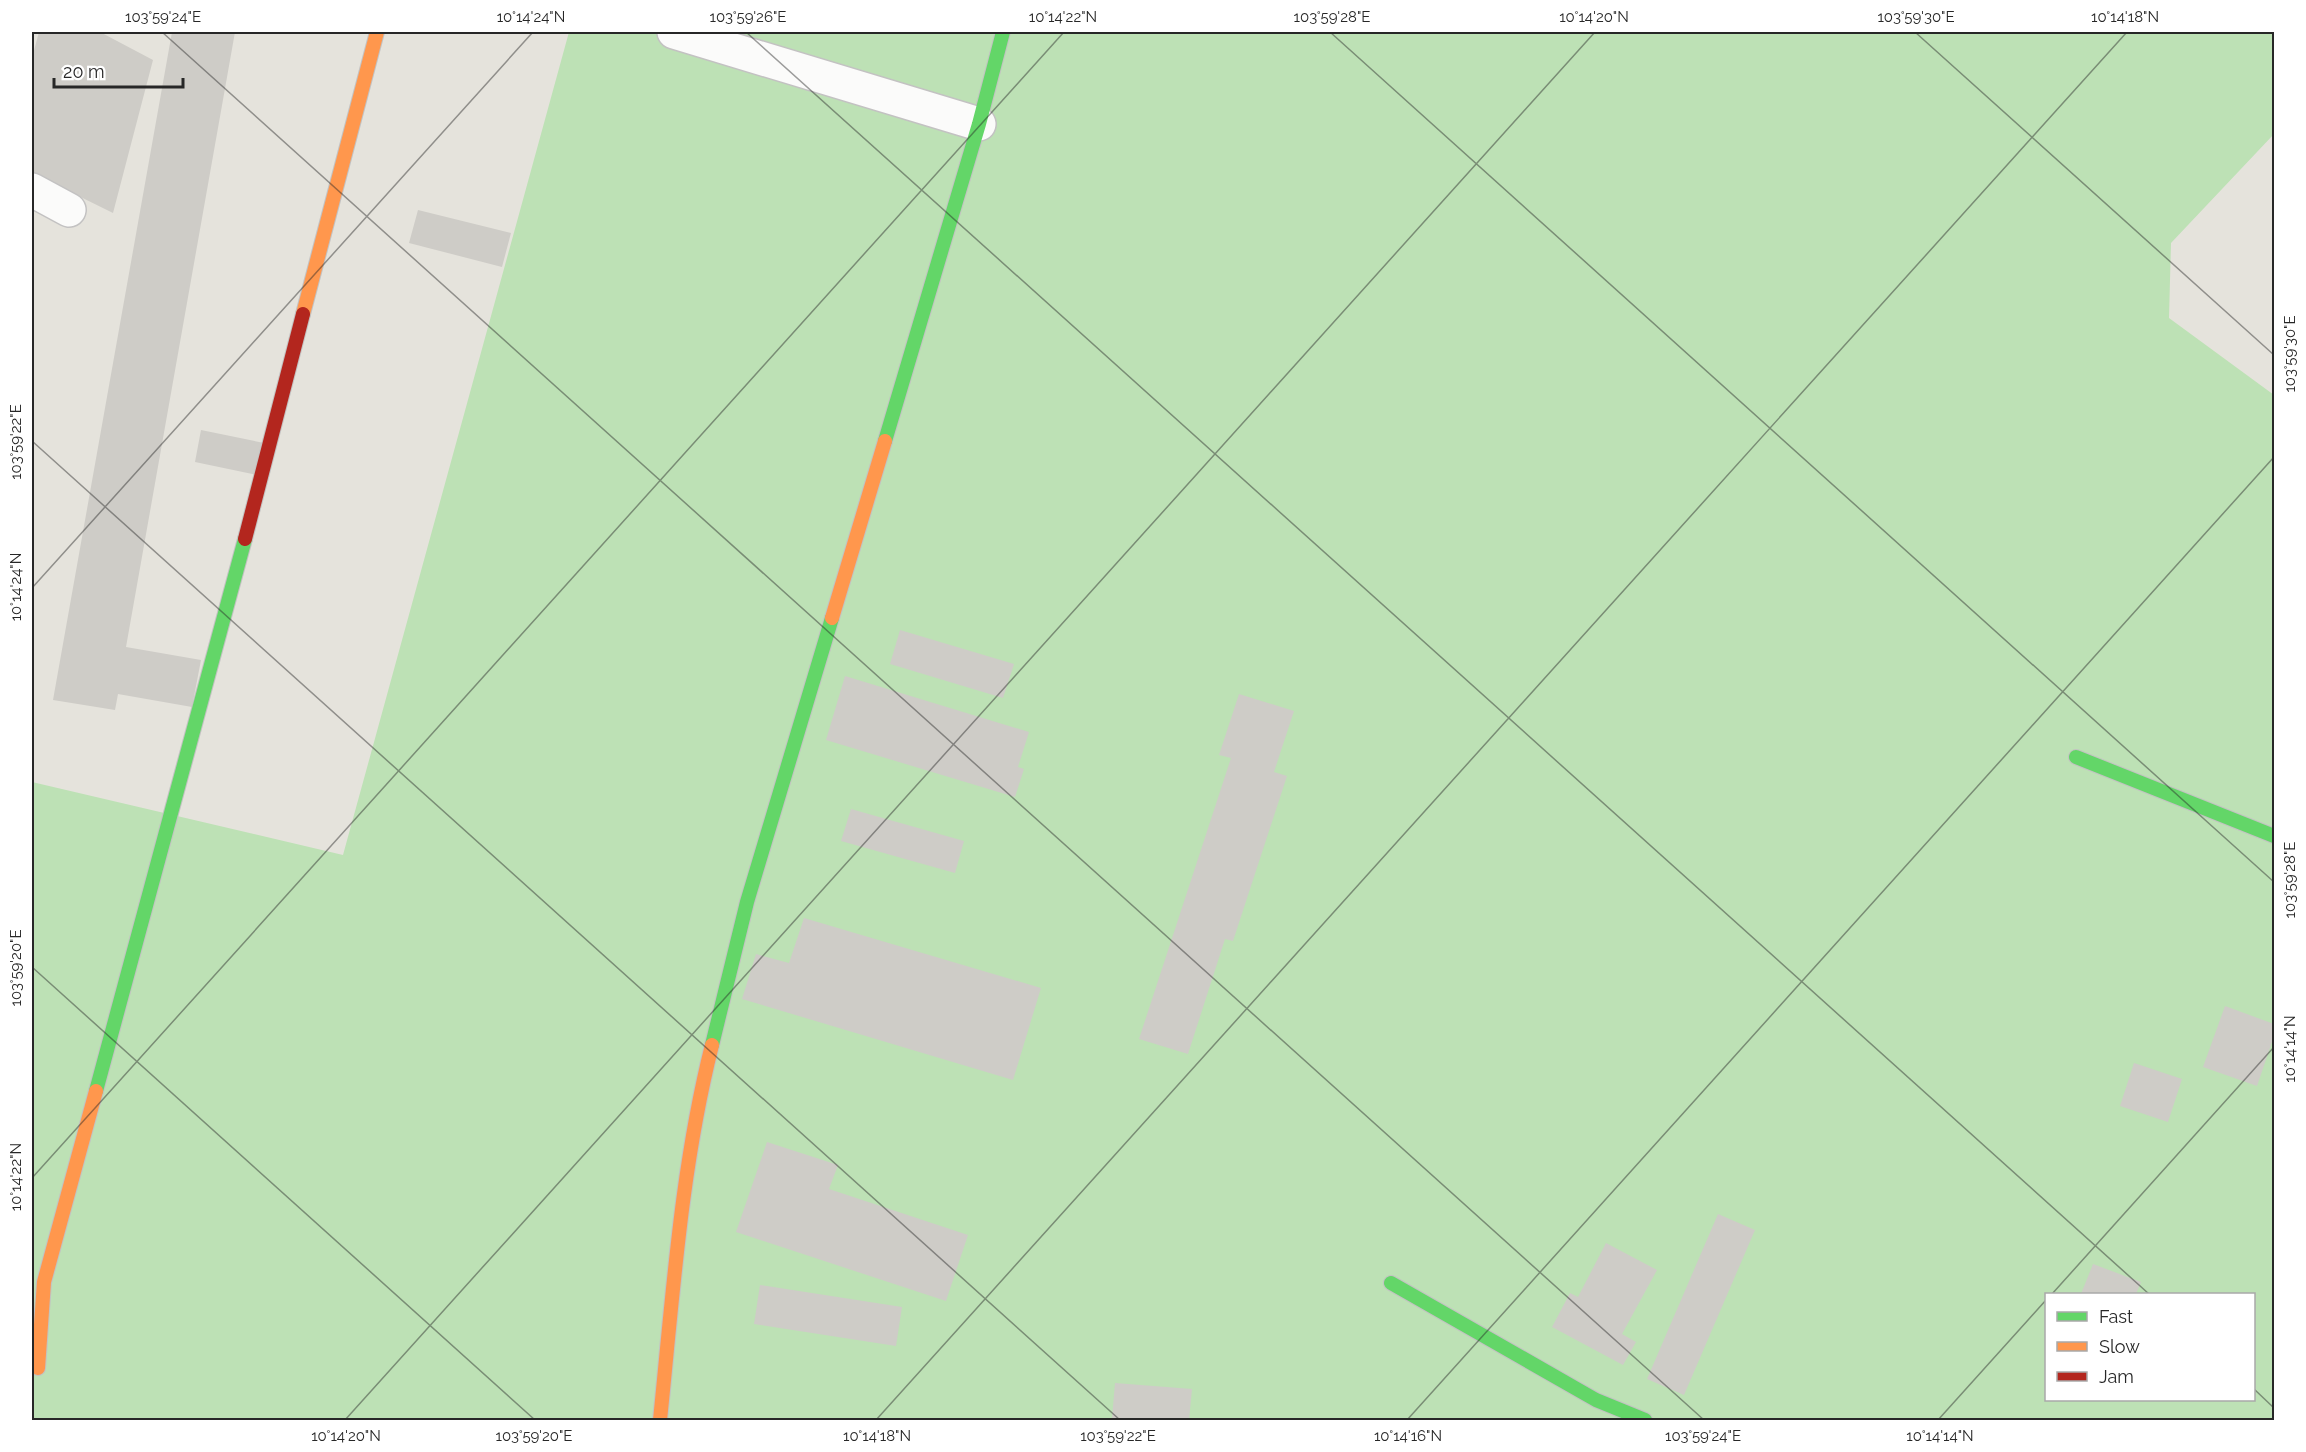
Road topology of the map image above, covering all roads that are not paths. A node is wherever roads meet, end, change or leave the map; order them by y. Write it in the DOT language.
graph roads {
  1 [pos="377,32"];
  2 [pos="674,32"];
  3 [pos="1003,32"];
  4 [pos="979,124"];
  5 [pos="32,190"];
  6 [pos="69,210"];
  7 [pos="2076,757"];
  8 [pos="2274,836"];
  9 [pos="1391,1283"];
  10 [pos="38,1368"];
  11 [pos="660,1420"];
  12 [pos="1645,1420"];
  1 -- 10 [label="street"];
  2 -- 4 [label="street"];
  3 -- 4 [label="street"];
  4 -- 11 [label="street"];
  5 -- 6 [label="street"];
  7 -- 8 [label="street"];
  9 -- 12 [label="street"];
}
